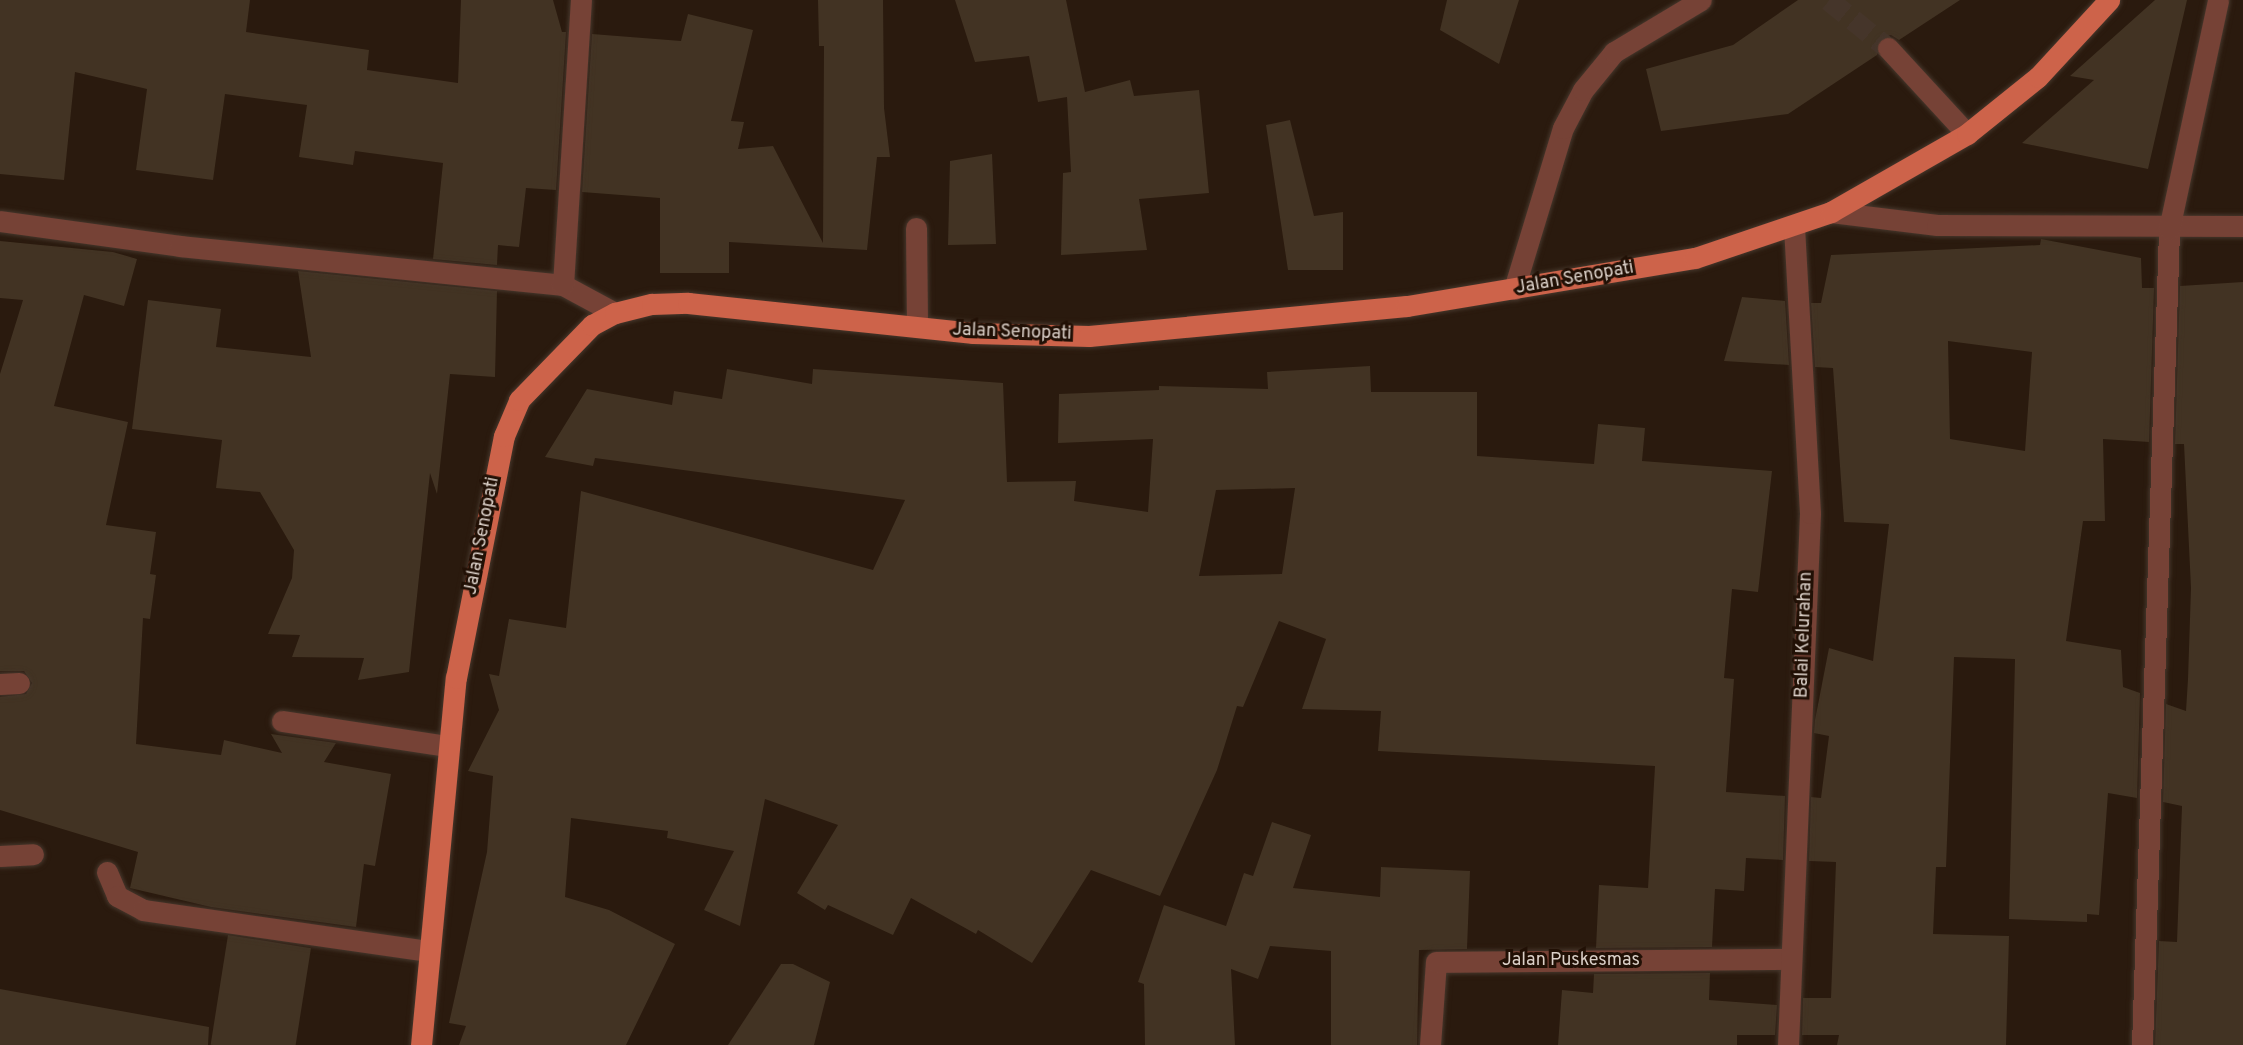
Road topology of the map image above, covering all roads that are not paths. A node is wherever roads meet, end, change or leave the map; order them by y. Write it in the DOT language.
graph roads {
  1 [pos="581,0"];
  2 [pos="1701,0"];
  3 [pos="2109,0"];
  4 [pos="2218,0"];
  5 [pos="1888,48"];
  6 [pos="1967,134"];
  7 [pos="1831,212"];
  8 [pos="0,221"];
  9 [pos="1794,225"];
  10 [pos="2243,226"];
  11 [pos="916,228"];
  12 [pos="2169,229"];
  13 [pos="563,285"];
  14 [pos="1514,289"];
  15 [pos="615,313"];
  16 [pos="917,327"];
  17 [pos="282,721"];
  18 [pos="447,746"];
  19 [pos="33,854"];
  20 [pos="0,856"];
  21 [pos="107,872"];
  22 [pos="427,951"];
  23 [pos="1790,959"];
  24 [pos="421,1045"];
  25 [pos="1430,1045"];
  26 [pos="1788,1045"];
  27 [pos="2142,1045"];
  1 -- 13 [label="street"];
  2 -- 14 [label="street"];
  3 -- 6 [label="main road, Jalan Senopati"];
  4 -- 12 [label="street"];
  5 -- 6 [label="street"];
  6 -- 7 [label="main road, Jalan Senopati"];
  7 -- 9 [label="main road, Jalan Senopati"];
  7 -- 12 [label="street"];
  8 -- 13 [label="street"];
  9 -- 14 [label="main road, Jalan Senopati"];
  9 -- 23 [label="street, Balai Kelurahan"];
  10 -- 12 [label="street"];
  11 -- 16 [label="street"];
  12 -- 27 [label="street"];
  13 -- 15 [label="street"];
  14 -- 16 [label="main road, Jalan Senopati"];
  15 -- 16 [label="main road, Jalan Senopati"];
  15 -- 18 [label="main road, Jalan Senopati"];
  17 -- 18 [label="street"];
  18 -- 22 [label="main road, Jalan Senopati"];
  19 -- 20 [label="street"];
  21 -- 22 [label="street"];
  22 -- 24 [label="main road, Jalan Senopati"];
  23 -- 25 [label="street, Jalan Puskesmas"];
  23 -- 26 [label="street, Balai Kelurahan"];
}
